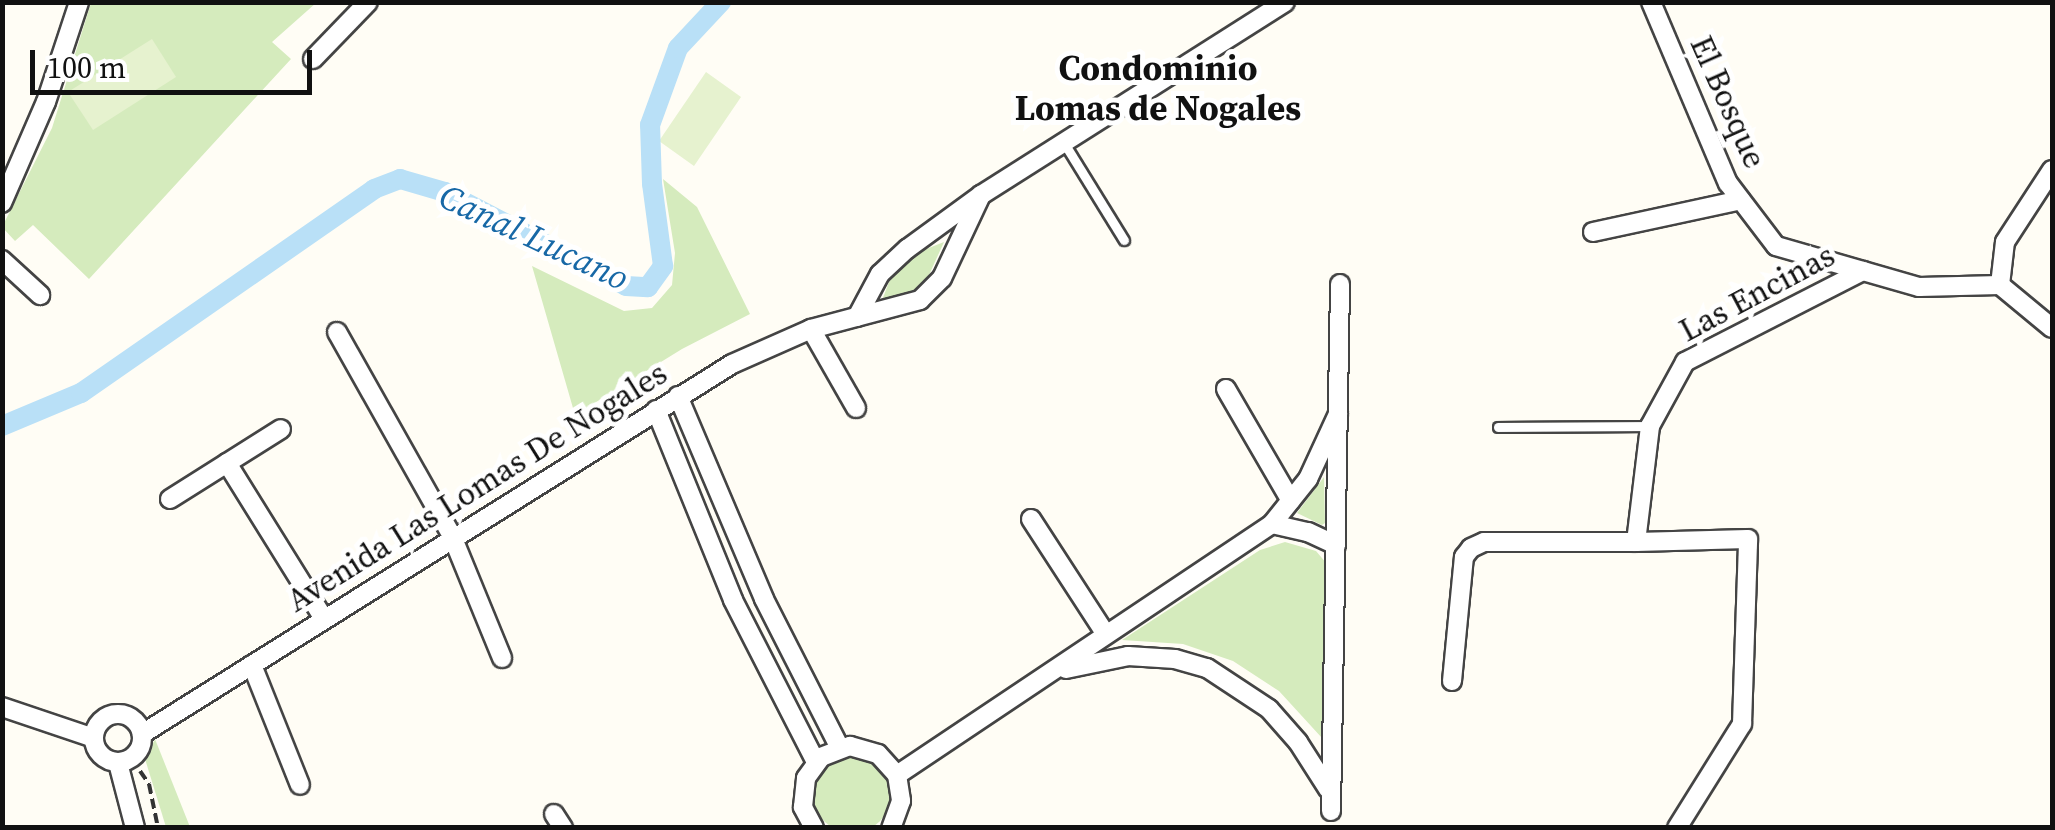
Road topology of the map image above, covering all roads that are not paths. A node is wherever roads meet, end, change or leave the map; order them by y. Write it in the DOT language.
graph roads {
  1 [pos="79,2"];
  2 [pos="368,2"];
  3 [pos="1285,2"];
  4 [pos="1651,2"];
  5 [pos="314,59"];
  6 [pos="1064,143"];
  7 [pos="2052,170"];
  8 [pos="981,195"];
  9 [pos="1741,200"];
  10 [pos="2,203"];
  11 [pos="1594,232"];
  12 [pos="1124,240"];
  13 [pos="2,260"];
  14 [pos="1862,271"];
  15 [pos="1340,284"];
  16 [pos="2000,285"];
  17 [pos="40,295"];
  18 [pos="857,317"];
  19 [pos="2052,328"];
  20 [pos="811,329"];
  21 [pos="338,332"];
  22 [pos="1226,389"];
  23 [pos="678,396"];
  24 [pos="856,408"];
  25 [pos="656,410"];
  26 [pos="1338,414"];
  27 [pos="1650,426"];
  28 [pos="1498,427"];
  29 [pos="281,429"];
  30 [pos="226,464"];
  31 [pos="170,499"];
  32 [pos="1291,501"];
  33 [pos="1030,519"];
  34 [pos="732,524"];
  35 [pos="1272,524"];
  36 [pos="706,535"];
  37 [pos="452,536"];
  38 [pos="1636,542"];
  39 [pos="1336,546"];
  40 [pos="324,619"];
  41 [pos="780,632"];
  42 [pos="1105,633"];
  43 [pos="755,644"];
  44 [pos="502,658"];
  45 [pos="252,665"];
  46 [pos="1047,678"];
  47 [pos="1452,680"];
  48 [pos="2,707"];
  49 [pos="142,734"];
  50 [pos="94,738"];
  51 [pos="840,748"];
  52 [pos="125,760"];
  53 [pos="816,762"];
  54 [pos="897,775"];
  55 [pos="300,785"];
  56 [pos="810,826"];
  57 [pos="892,827"];
  58 [pos="135,828"];
  59 [pos="1678,828"];
  1 -- 10 [label="street"];
  2 -- 5 [label="street"];
  3 -- 6 [label="street"];
  4 -- 9 [label="street, El Bosque"];
  6 -- 8 [label="street"];
  6 -- 12 [label="lane"];
  7 -- 16 [label="street"];
  8 -- 18 [label="street"];
  8 -- 18 [label="street, Avenida Las Lomas De Nogales"];
  9 -- 11 [label="street"];
  9 -- 14 [label="street, El Bosque"];
  13 -- 17 [label="street"];
  14 -- 16 [label="street, El Bosque"];
  14 -- 27 [label="street, Las Encinas"];
  15 -- 26 [label="street"];
  16 -- 19 [label="street"];
  18 -- 20 [label="street, Avenida Las Lomas De Nogales"];
  20 -- 23 [label="street, Avenida Las Lomas De Nogales"];
  20 -- 24 [label="street"];
  21 -- 37 [label="street"];
  22 -- 32 [label="street"];
  23 -- 25 [label="street, Avenida Las Lomas De Nogales"];
  23 -- 34 [label="street"];
  25 -- 36 [label="street"];
  25 -- 37 [label="street, Avenida Las Lomas De Nogales"];
  26 -- 32 [label="street"];
  26 -- 39 [label="street"];
  27 -- 28 [label="lane"];
  27 -- 38 [label="street, Las Encinas"];
  29 -- 30 [label="street"];
  30 -- 31 [label="street"];
  30 -- 40 [label="street"];
  32 -- 35 [label="street"];
  33 -- 42 [label="street"];
  34 -- 36 [label="street"];
  34 -- 41 [label="street"];
  35 -- 39 [label="street"];
  35 -- 42 [label="street"];
  36 -- 43 [label="street"];
  37 -- 40 [label="street, Avenida Las Lomas De Nogales"];
  37 -- 44 [label="street"];
  38 -- 47 [label="street"];
  38 -- 59 [label="street"];
  39 -- 46 [label="street"];
  40 -- 45 [label="street, Avenida Las Lomas De Nogales"];
  41 -- 43 [label="street"];
  41 -- 51 [label="street"];
  42 -- 46 [label="street"];
  43 -- 53 [label="street"];
  45 -- 49 [label="street, Avenida Las Lomas De Nogales"];
  45 -- 55 [label="street"];
  46 -- 54 [label="street"];
  48 -- 50 [label="street"];
  49 -- 50 [label="street"];
  49 -- 52 [label="street"];
  50 -- 52 [label="street"];
  51 -- 53 [label="street"];
  51 -- 54 [label="street"];
  52 -- 58 [label="street"];
  53 -- 56 [label="street"];
  54 -- 57 [label="street"];
}
